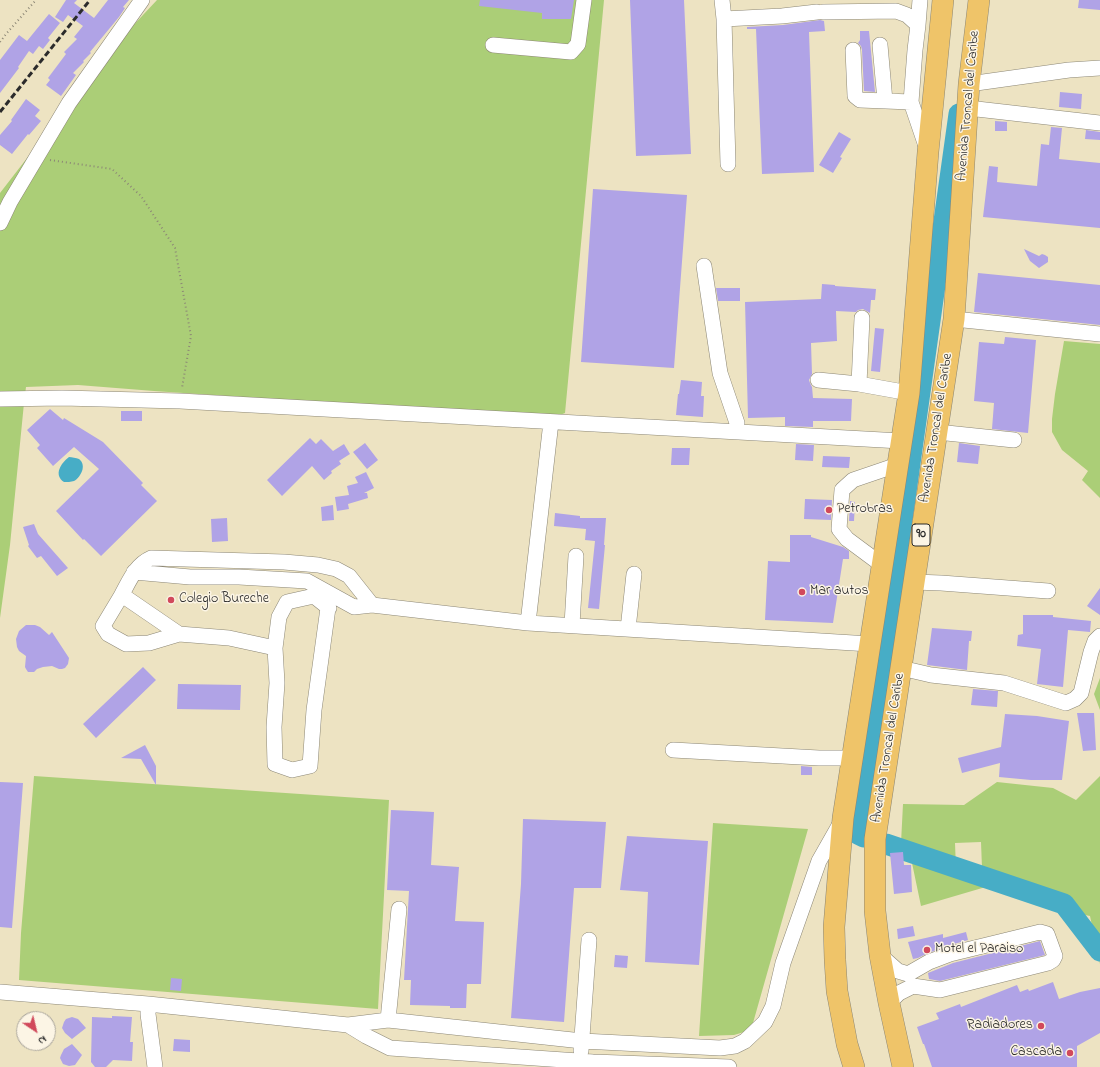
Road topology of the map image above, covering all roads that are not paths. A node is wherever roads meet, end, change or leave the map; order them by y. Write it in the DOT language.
graph roads {
  1 [pos="142,0"];
  2 [pos="584,0"];
  3 [pos="722,0"];
  4 [pos="920,0"];
  5 [pos="943,0"];
  6 [pos="979,0"];
  7 [pos="724,19"];
  8 [pos="918,25"];
  9 [pos="493,45"];
  10 [pos="880,45"];
  11 [pos="853,50"];
  12 [pos="1100,68"];
  13 [pos="970,84"];
  14 [pos="885,102"];
  15 [pos="911,102"];
  16 [pos="968,108"];
  17 [pos="1100,123"];
  18 [pos="928,152"];
  19 [pos="728,164"];
  20 [pos="0,223"];
  21 [pos="704,266"];
  22 [pos="862,318"];
  23 [pos="954,319"];
  24 [pos="1100,334"];
  25 [pos="818,380"];
  26 [pos="859,384"];
  27 [pos="908,393"];
  28 [pos="0,399"];
  29 [pos="551,422"];
  30 [pos="736,432"];
  31 [pos="937,432"];
  32 [pos="1014,440"];
  33 [pos="901,441"];
  34 [pos="897,465"];
  35 [pos="576,556"];
  36 [pos="882,565"];
  37 [pos="134,572"];
  38 [pos="634,574"];
  39 [pos="914,582"];
  40 [pos="1048,591"];
  41 [pos="122,595"];
  42 [pos="372,605"];
  43 [pos="354,607"];
  44 [pos="328,608"];
  45 [pos="528,623"];
  46 [pos="572,625"];
  47 [pos="628,629"];
  48 [pos="179,634"];
  49 [pos="1100,636"];
  50 [pos="870,644"];
  51 [pos="276,648"];
  52 [pos="901,668"];
  53 [pos="673,750"];
  54 [pos="853,758"];
  55 [pos="843,818"];
  56 [pos="399,909"];
  57 [pos="589,940"];
  58 [pos="880,955"];
  59 [pos="911,980"];
  60 [pos="0,992"];
  61 [pos="889,1003"];
  62 [pos="148,1004"];
  63 [pos="388,1020"];
  64 [pos="348,1025"];
  65 [pos="582,1040"];
  66 [pos="720,1048"];
  67 [pos="580,1064"];
  68 [pos="155,1067"];
  69 [pos="720,1067"];
  70 [pos="729,1067"];
  71 [pos="854,1067"];
  72 [pos="903,1067"];
  1 -- 20 [label="street"];
  2 -- 9 [label="street"];
  3 -- 7 [label="street"];
  4 -- 8 [label="street"];
  5 -- 18 [label="highway"];
  6 -- 13 [label="highway, Avenida Troncal del Caribe / 90"];
  7 -- 8 [label="street"];
  7 -- 19 [label="street"];
  8 -- 15 [label="street"];
  10 -- 14 [label="street"];
  11 -- 14 [label="street"];
  12 -- 13 [label="street"];
  13 -- 16 [label="highway, Avenida Troncal del Caribe / 90"];
  14 -- 15 [label="street"];
  15 -- 18 [label="street"];
  16 -- 17 [label="street"];
  16 -- 23 [label="highway, Avenida Troncal del Caribe / 90"];
  18 -- 27 [label="highway"];
  21 -- 30 [label="street"];
  22 -- 26 [label="street"];
  23 -- 24 [label="street"];
  23 -- 31 [label="highway, Avenida Troncal del Caribe / 90"];
  25 -- 26 [label="street"];
  26 -- 27 [label="street"];
  27 -- 33 [label="highway"];
  28 -- 29 [label="street"];
  29 -- 30 [label="street"];
  29 -- 45 [label="street"];
  30 -- 33 [label="street"];
  31 -- 32 [label="street"];
  31 -- 39 [label="highway, Avenida Troncal del Caribe / 90"];
  33 -- 34 [label="highway"];
  34 -- 36 [label="highway"];
  34 -- 36 [label="street"];
  35 -- 46 [label="street"];
  36 -- 50 [label="highway"];
  37 -- 41 [label="street"];
  37 -- 42 [label="street"];
  37 -- 43 [label="street"];
  38 -- 47 [label="street"];
  39 -- 40 [label="street"];
  39 -- 52 [label="highway, Avenida Troncal del Caribe / 90"];
  41 -- 48 [label="street"];
  41 -- 48 [label="street"];
  42 -- 43 [label="street"];
  42 -- 45 [label="street"];
  43 -- 44 [label="street"];
  44 -- 51 [label="street"];
  44 -- 51 [label="street"];
  45 -- 46 [label="street"];
  46 -- 47 [label="street"];
  47 -- 50 [label="street"];
  48 -- 51 [label="street"];
  49 -- 52 [label="street"];
  50 -- 54 [label="highway"];
  52 -- 58 [label="highway, Avenida Troncal del Caribe / 90"];
  53 -- 54 [label="street"];
  54 -- 55 [label="highway"];
  55 -- 66 [label="street"];
  55 -- 71 [label="highway"];
  56 -- 63 [label="street"];
  57 -- 65 [label="street"];
  58 -- 59 [label="street"];
  58 -- 61 [label="highway, Avenida Troncal del Caribe / 90"];
  59 -- 59 [label="street"];
  59 -- 61 [label="street"];
  60 -- 62 [label="street"];
  61 -- 72 [label="highway, Avenida Troncal del Caribe / 90"];
  62 -- 64 [label="street"];
  62 -- 68 [label="street"];
  63 -- 64 [label="street"];
  63 -- 65 [label="street"];
  64 -- 67 [label="street"];
  65 -- 66 [label="street"];
  65 -- 67 [label="street"];
  66 -- 69 [label="street"];
  67 -- 69 [label="street"];
  69 -- 70 [label="street"];
}
